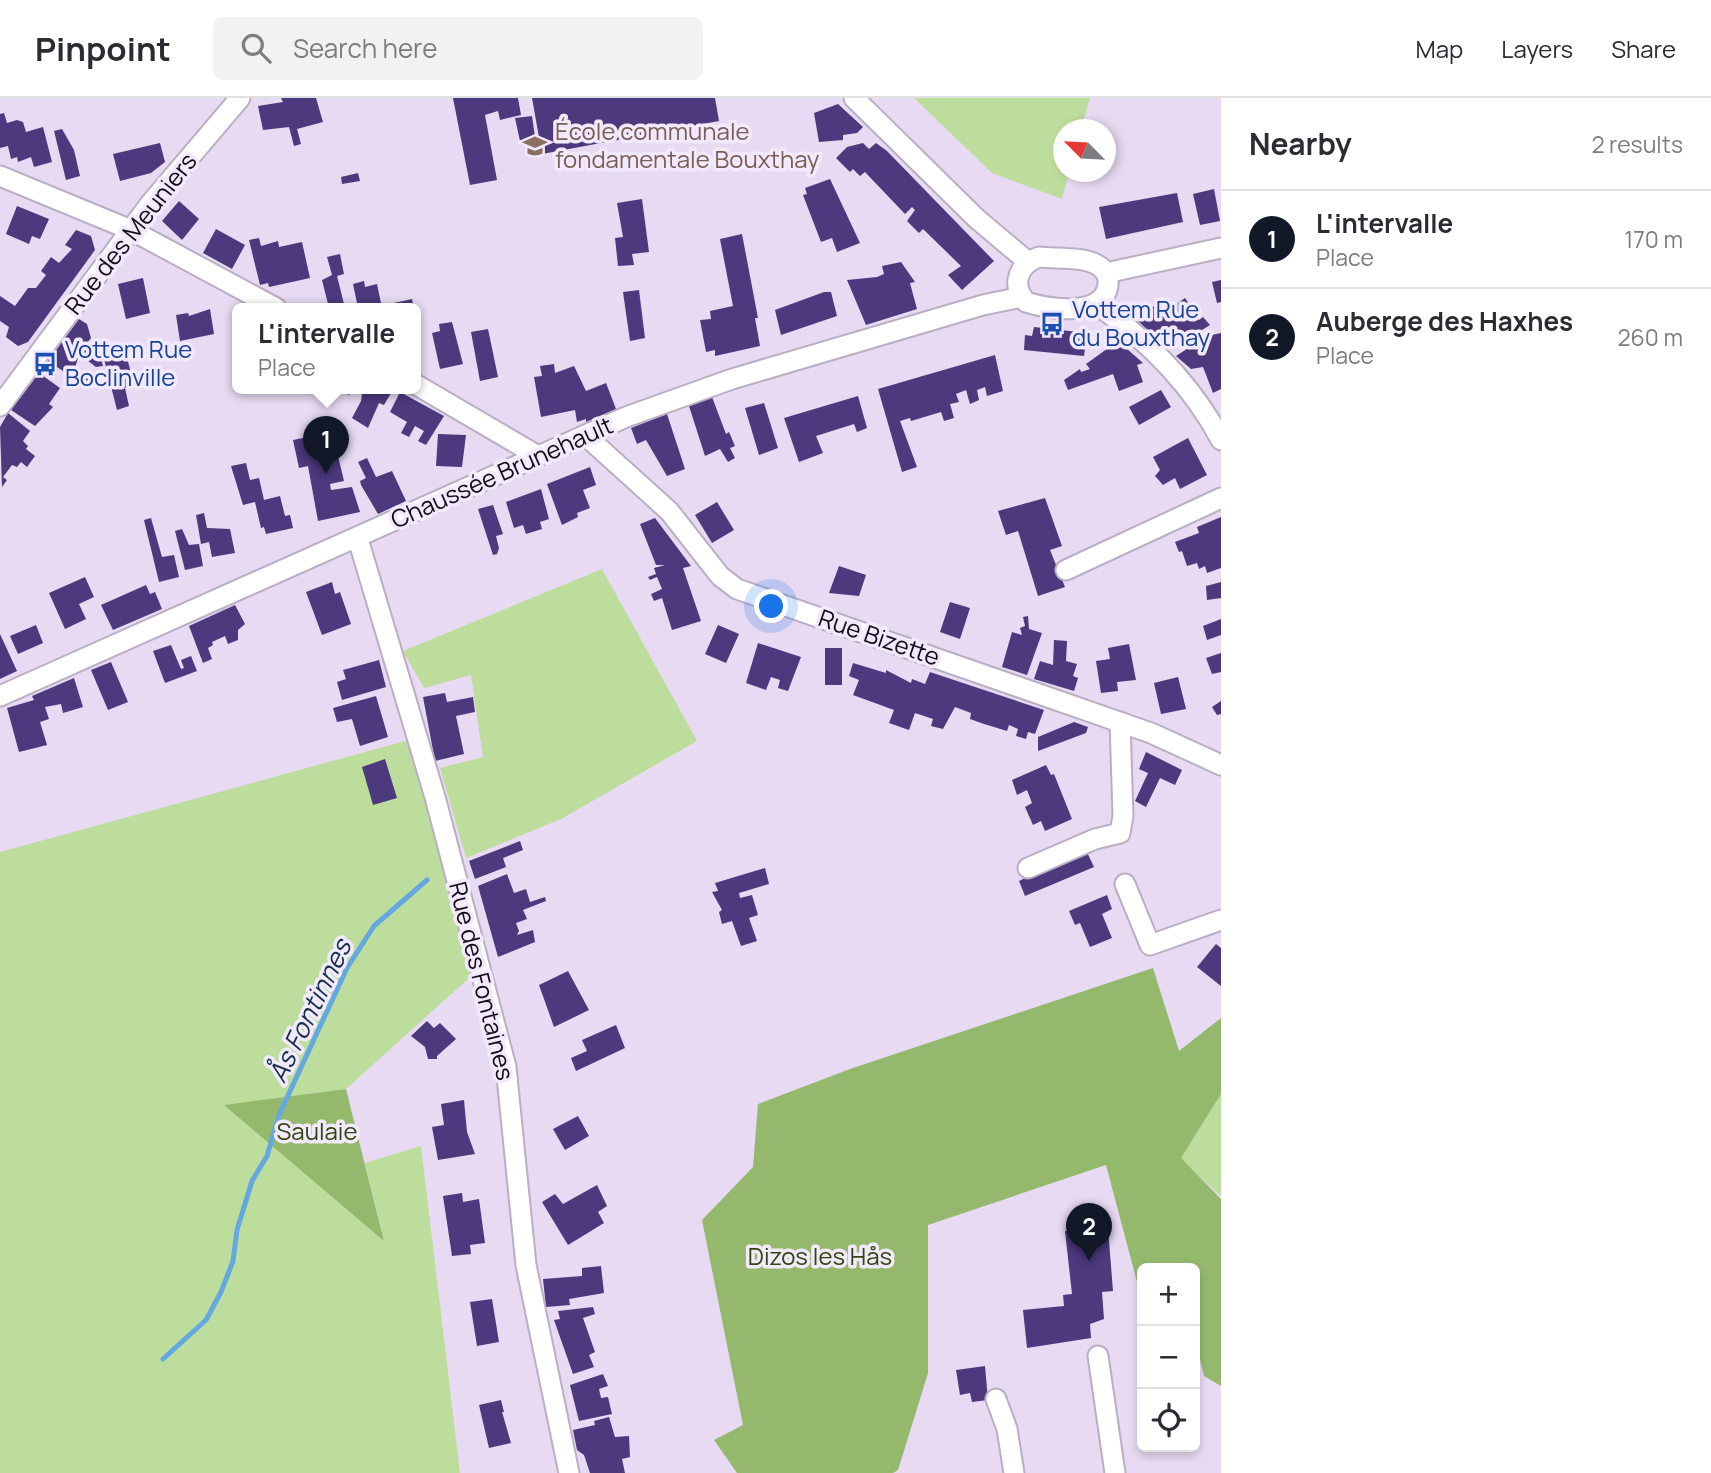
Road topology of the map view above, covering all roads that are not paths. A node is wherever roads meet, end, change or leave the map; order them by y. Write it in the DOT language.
graph roads {
  1 [pos="240,98"];
  2 [pos="854,98"];
  3 [pos="0,176"];
  4 [pos="131,230"];
  5 [pos="1221,248"];
  6 [pos="1027,261"];
  7 [pos="1107,273"];
  8 [pos="1022,297"];
  9 [pos="267,303"];
  10 [pos="1096,304"];
  11 [pos="421,388"];
  12 [pos="0,406"];
  13 [pos="586,436"];
  14 [pos="1221,440"];
  15 [pos="538,456"];
  16 [pos="1221,499"];
  17 [pos="358,539"];
  18 [pos="1066,570"];
  19 [pos="0,696"];
  20 [pos="1120,722"];
  21 [pos="1221,765"];
  22 [pos="1028,868"];
  23 [pos="1125,884"];
  24 [pos="1221,920"];
  25 [pos="1098,1356"];
  26 [pos="996,1399"];
  27 [pos="569,1473"];
  28 [pos="1014,1473"];
  29 [pos="1115,1473"];
  1 -- 4 [label="street, Rue des Meuniers"];
  2 -- 6 [label="street"];
  3 -- 4 [label="street"];
  4 -- 9 [label="street"];
  4 -- 12 [label="street, Rue des Meuniers"];
  5 -- 7 [label="street"];
  6 -- 7 [label="street"];
  6 -- 8 [label="street"];
  7 -- 10 [label="street"];
  8 -- 10 [label="street, Chaussée Brunehault"];
  8 -- 13 [label="street, Chaussée Brunehault"];
  10 -- 14 [label="street"];
  11 -- 15 [label="street"];
  13 -- 15 [label="street, Chaussée Brunehault"];
  13 -- 20 [label="street, Rue Bizette"];
  15 -- 17 [label="street, Chaussée Brunehault"];
  16 -- 18 [label="street"];
  17 -- 19 [label="street, Chaussée Brunehault"];
  17 -- 27 [label="street, Rue des Fontaines"];
  20 -- 21 [label="street, Rue Bizette"];
  20 -- 22 [label="street"];
  23 -- 24 [label="street"];
  25 -- 29 [label="street"];
  26 -- 28 [label="street"];
}
